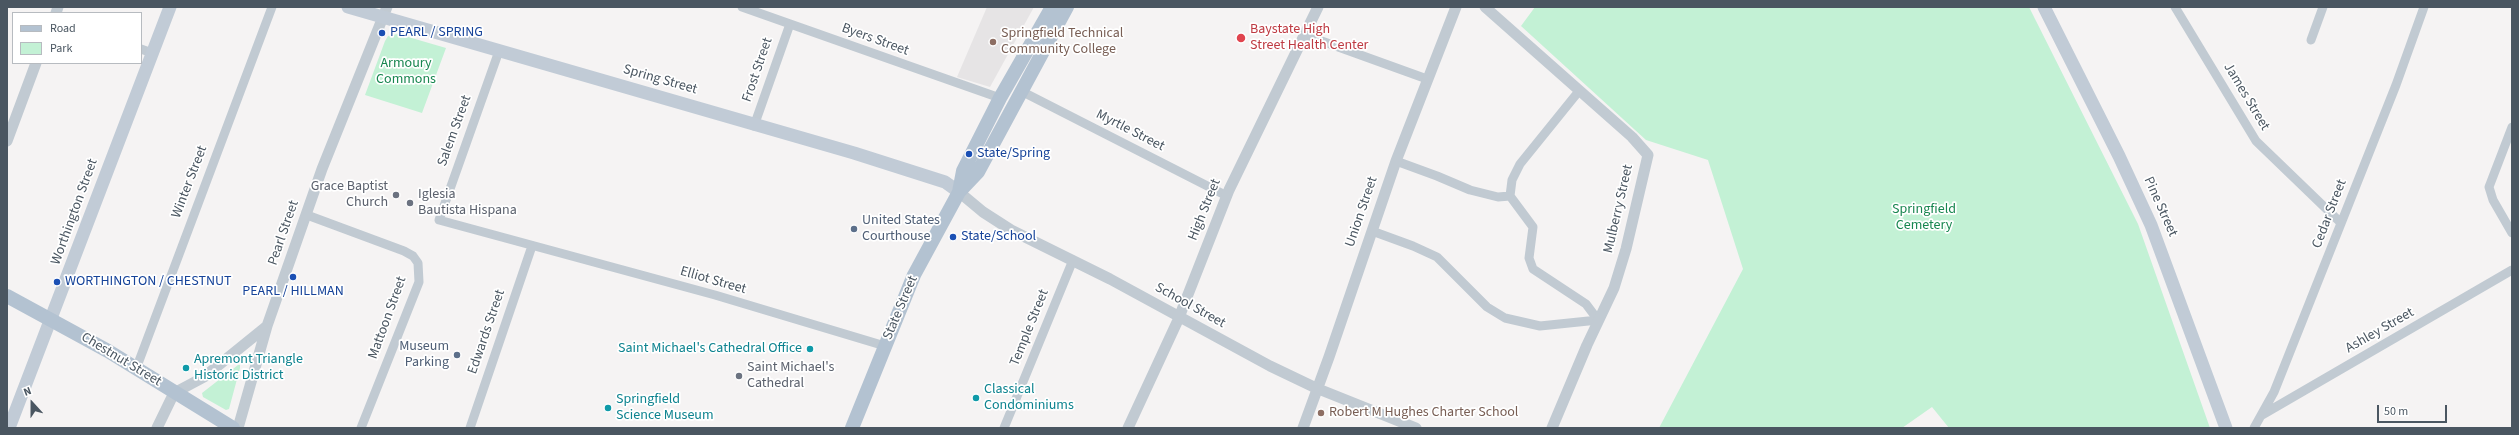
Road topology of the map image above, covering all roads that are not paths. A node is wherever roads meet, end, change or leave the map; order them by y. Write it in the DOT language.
graph roads {
  1 [pos="170,7"];
  2 [pos="272,7"];
  3 [pos="348,7"];
  4 [pos="742,7"];
  5 [pos="1052,7"];
  6 [pos="1067,7"];
  7 [pos="1318,7"];
  8 [pos="1456,7"];
  9 [pos="1485,7"];
  10 [pos="2044,7"];
  11 [pos="2175,7"];
  12 [pos="2323,7"];
  13 [pos="2424,7"];
  14 [pos="385,12"];
  15 [pos="790,24"];
  16 [pos="1305,35"];
  17 [pos="2311,40"];
  18 [pos="147,51"];
  19 [pos="499,51"];
  20 [pos="36,64"];
  21 [pos="1427,79"];
  22 [pos="1022,91"];
  23 [pos="1579,91"];
  24 [pos="1000,98"];
  25 [pos="754,126"];
  26 [pos="2512,127"];
  27 [pos="7,141"];
  28 [pos="1396,161"];
  29 [pos="959,192"];
  30 [pos="1226,196"];
  31 [pos="1510,196"];
  32 [pos="307,215"];
  33 [pos="2341,223"];
  34 [pos="1372,231"];
  35 [pos="2512,233"];
  36 [pos="532,246"];
  37 [pos="1073,260"];
  38 [pos="2512,270"];
  39 [pos="7,296"];
  40 [pos="1179,317"];
  41 [pos="52,319"];
  42 [pos="1598,320"];
  43 [pos="267,326"];
  44 [pos="885,346"];
  45 [pos="136,369"];
  46 [pos="1316,388"];
  47 [pos="174,393"];
  48 [pos="2261,415"];
  49 [pos="9,428"];
  50 [pos="157,428"];
  51 [pos="233,428"];
  52 [pos="238,428"];
  53 [pos="361,428"];
  54 [pos="470,428"];
  55 [pos="852,428"];
  56 [pos="1004,428"];
  57 [pos="1128,428"];
  58 [pos="1303,428"];
  59 [pos="1416,428"];
  60 [pos="1552,428"];
  61 [pos="2226,428"];
  62 [pos="2254,428"];
  1 -- 18 [label="main road, Worthington Street"];
  2 -- 45 [label="street, Winter Street"];
  3 -- 14 [label="main road, Spring Street"];
  4 -- 15 [label="street, Byers Street"];
  5 -- 24 [label="main road, State Street"];
  6 -- 22 [label="main road, State Street"];
  7 -- 16 [label="street, High Street"];
  8 -- 21 [label="street, Union Street"];
  9 -- 23 [label="street, Mulberry Street"];
  10 -- 61 [label="main road, Pine Street"];
  11 -- 33 [label="street, James Street"];
  12 -- 17 [label="street"];
  13 -- 33 [label="street, Cedar Street"];
  14 -- 19 [label="main road, Spring Street"];
  14 -- 32 [label="street, Pearl Street"];
  15 -- 24 [label="street, Byers Street"];
  15 -- 25 [label="street, Frost Street"];
  16 -- 21 [label="street"];
  16 -- 30 [label="street, High Street"];
  18 -- 41 [label="main road, Worthington Street"];
  19 -- 25 [label="main road, Spring Street"];
  19 -- 36 [label="street, Salem Street"];
  20 -- 27 [label="street"];
  21 -- 28 [label="street, Union Street"];
  22 -- 29 [label="main road, State Street"];
  22 -- 30 [label="street, Myrtle Street"];
  23 -- 31 [label="street"];
  23 -- 42 [label="street, Mulberry Street"];
  24 -- 29 [label="main road, State Street"];
  25 -- 29 [label="main road, Spring Street"];
  26 -- 35 [label="street"];
  28 -- 31 [label="street"];
  28 -- 34 [label="street, Union Street"];
  29 -- 37 [label="street, School Street"];
  29 -- 44 [label="main road, State Street"];
  30 -- 40 [label="street, High Street"];
  31 -- 42 [label="street"];
  32 -- 43 [label="street, Pearl Street"];
  32 -- 53 [label="street, Mattoon Street"];
  33 -- 48 [label="street, Cedar Street"];
  34 -- 42 [label="street"];
  34 -- 46 [label="street, Union Street"];
  36 -- 44 [label="street, Elliot Street"];
  36 -- 54 [label="street, Edwards Street"];
  37 -- 40 [label="street, School Street"];
  37 -- 56 [label="street, Temple Street"];
  38 -- 48 [label="street, Ashley Street"];
  39 -- 41 [label="main road, Chestnut Street"];
  40 -- 46 [label="street, School Street"];
  40 -- 57 [label="street, High Street"];
  41 -- 45 [label="main road, Chestnut Street"];
  41 -- 49 [label="main road, Worthington Street"];
  42 -- 60 [label="street, Mulberry Street"];
  43 -- 47 [label="street"];
  43 -- 52 [label="street, Pearl Street"];
  44 -- 55 [label="main road, State Street"];
  45 -- 47 [label="main road, Chestnut Street"];
  46 -- 58 [label="street, Union Street"];
  46 -- 59 [label="street, School Street"];
  47 -- 50 [label="street"];
  47 -- 51 [label="main road, Chestnut Street"];
  48 -- 62 [label="street, Cedar Street"];
}
